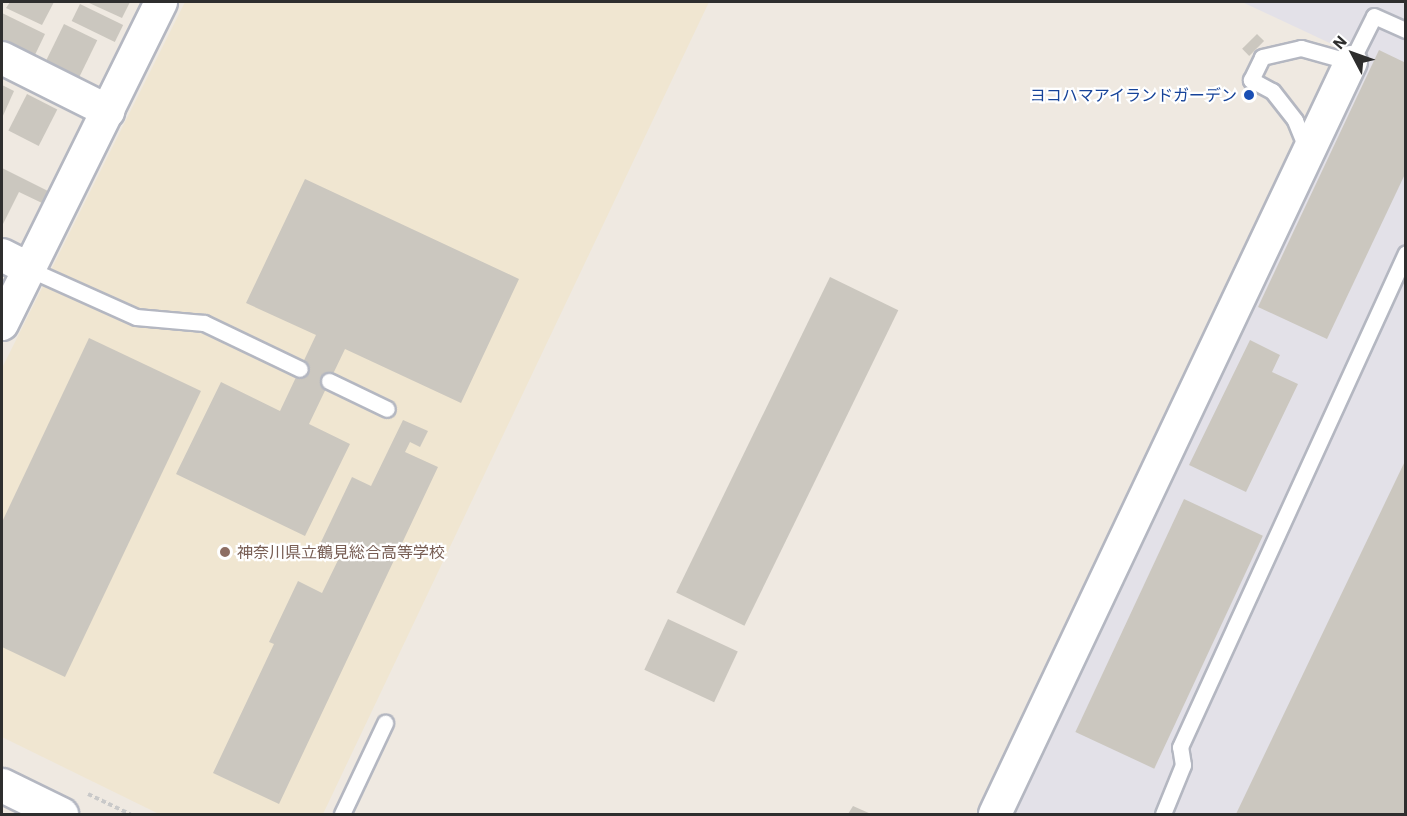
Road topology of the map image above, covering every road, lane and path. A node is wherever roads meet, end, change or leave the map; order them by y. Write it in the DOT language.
graph roads {
  1 [pos="161,2"];
  2 [pos="1406,30"];
  3 [pos="2,58"];
  4 [pos="1352,62"];
  5 [pos="108,111"];
  6 [pos="1308,153"];
  7 [pos="1406,253"];
  8 [pos="2,255"];
  9 [pos="29,269"];
  10 [pos="2,324"];
  11 [pos="300,369"];
  12 [pos="329,381"];
  13 [pos="387,409"];
  14 [pos="384,723"];
  15 [pos="2,785"];
  16 [pos="61,814"];
  17 [pos="342,814"];
  18 [pos="995,814"];
  19 [pos="1163,814"];
  1 -- 5 [label="street"];
  2 -- 4 [label="lane"];
  3 -- 5 [label="street"];
  4 -- 6 [label="street"];
  4 -- 6 [label="lane"];
  5 -- 9 [label="street"];
  6 -- 18 [label="street"];
  7 -- 19 [label="lane"];
  8 -- 9 [label="street"];
  9 -- 10 [label="street"];
  9 -- 11 [label="lane"];
  12 -- 13 [label="lane"];
  14 -- 17 [label="lane"];
  15 -- 16 [label="street"];
}
